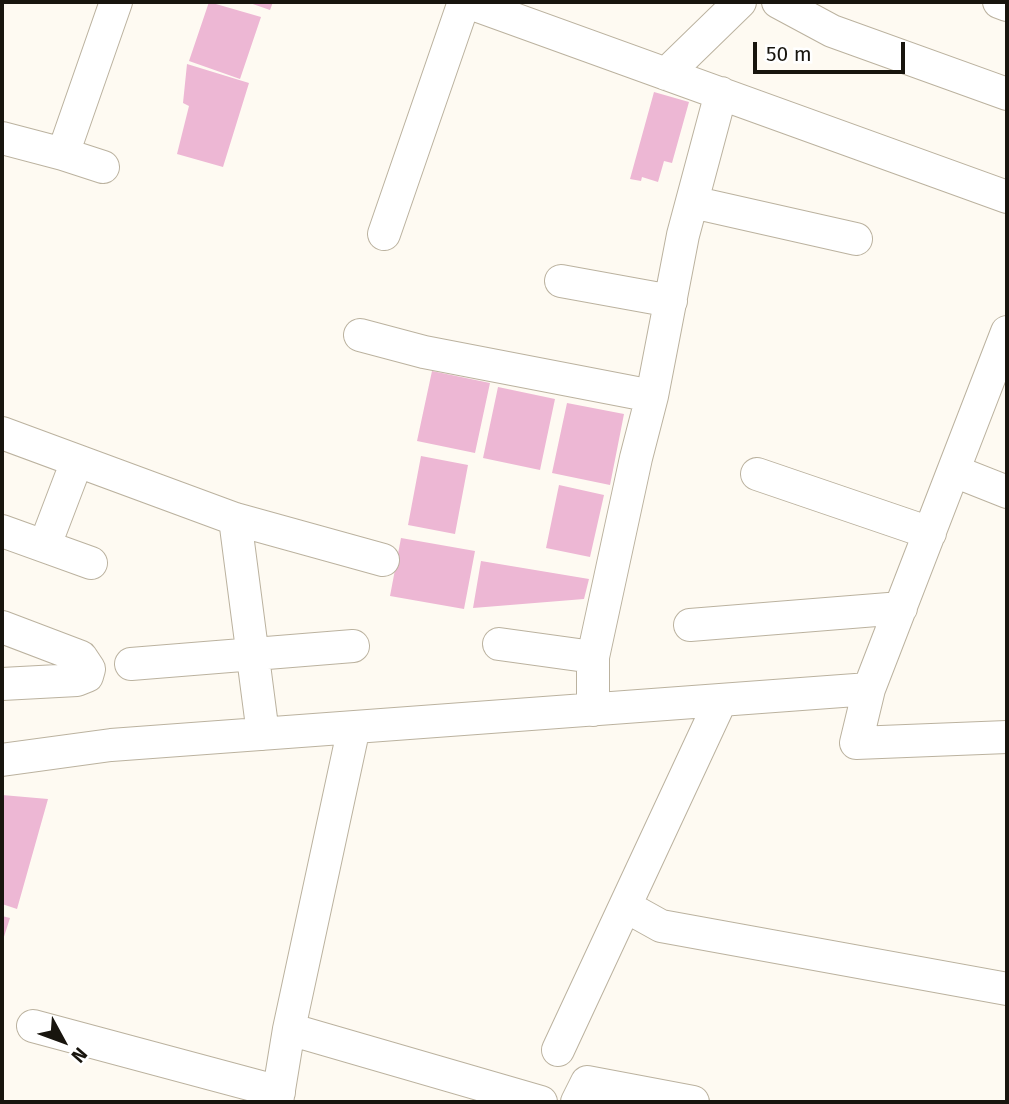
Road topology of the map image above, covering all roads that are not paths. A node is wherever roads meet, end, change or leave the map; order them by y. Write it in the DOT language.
graph roads {
  1 [pos="116,2"];
  2 [pos="740,2"];
  3 [pos="778,2"];
  4 [pos="999,2"];
  5 [pos="480,4"];
  6 [pos="1007,5"];
  7 [pos="666,74"];
  8 [pos="721,93"];
  9 [pos="1007,94"];
  10 [pos="2,138"];
  11 [pos="63,154"];
  12 [pos="103,167"];
  13 [pos="1007,197"];
  14 [pos="692,202"];
  15 [pos="384,234"];
  16 [pos="856,239"];
  17 [pos="561,282"];
  18 [pos="671,301"];
  19 [pos="1007,332"];
  20 [pos="360,335"];
  21 [pos="652,396"];
  22 [pos="2,433"];
  23 [pos="77,461"];
  24 [pos="954,471"];
  25 [pos="757,474"];
  26 [pos="1007,492"];
  27 [pos="235,519"];
  28 [pos="2,531"];
  29 [pos="930,533"];
  30 [pos="45,545"];
  31 [pos="383,560"];
  32 [pos="91,563"];
  33 [pos="901,608"];
  34 [pos="690,625"];
  35 [pos="2,627"];
  36 [pos="499,645"];
  37 [pos="353,646"];
  38 [pos="251,654"];
  39 [pos="593,657"];
  40 [pos="131,664"];
  41 [pos="2,684"];
  42 [pos="869,690"];
  43 [pos="721,700"];
  44 [pos="593,710"];
  45 [pos="354,727"];
  46 [pos="263,734"];
  47 [pos="1007,737"];
  48 [pos="2,760"];
  49 [pos="625,906"];
  50 [pos="1007,989"];
  51 [pos="33,1026"];
  52 [pos="289,1030"];
  53 [pos="558,1050"];
  54 [pos="278,1097"];
  55 [pos="541,1102"];
  56 [pos="577,1102"];
  57 [pos="693,1102"];
  1 -- 11 [label="street"];
  2 -- 7 [label="street"];
  3 -- 9 [label="street"];
  4 -- 6 [label="street"];
  5 -- 7 [label="street"];
  5 -- 15 [label="street"];
  7 -- 8 [label="street"];
  8 -- 13 [label="street"];
  8 -- 14 [label="street"];
  10 -- 11 [label="street"];
  11 -- 12 [label="street"];
  14 -- 16 [label="street"];
  14 -- 18 [label="street"];
  17 -- 18 [label="street"];
  18 -- 21 [label="street"];
  19 -- 24 [label="street"];
  20 -- 21 [label="street"];
  21 -- 39 [label="street"];
  22 -- 23 [label="street"];
  23 -- 27 [label="street"];
  23 -- 30 [label="street"];
  24 -- 26 [label="street"];
  24 -- 29 [label="street"];
  25 -- 29 [label="street"];
  27 -- 31 [label="street"];
  27 -- 38 [label="street"];
  28 -- 30 [label="street"];
  29 -- 33 [label="street"];
  30 -- 32 [label="street"];
  33 -- 34 [label="street"];
  33 -- 42 [label="street"];
  35 -- 41 [label="street"];
  36 -- 39 [label="street"];
  37 -- 38 [label="street"];
  38 -- 40 [label="street"];
  38 -- 46 [label="street"];
  39 -- 44 [label="street"];
  42 -- 43 [label="street"];
  42 -- 47 [label="street"];
  43 -- 44 [label="street"];
  43 -- 49 [label="street"];
  44 -- 45 [label="street"];
  45 -- 46 [label="street"];
  45 -- 52 [label="street"];
  46 -- 48 [label="street"];
  49 -- 50 [label="street"];
  49 -- 53 [label="street"];
  51 -- 54 [label="street"];
  52 -- 54 [label="street"];
  52 -- 55 [label="street"];
  56 -- 57 [label="street"];
}
